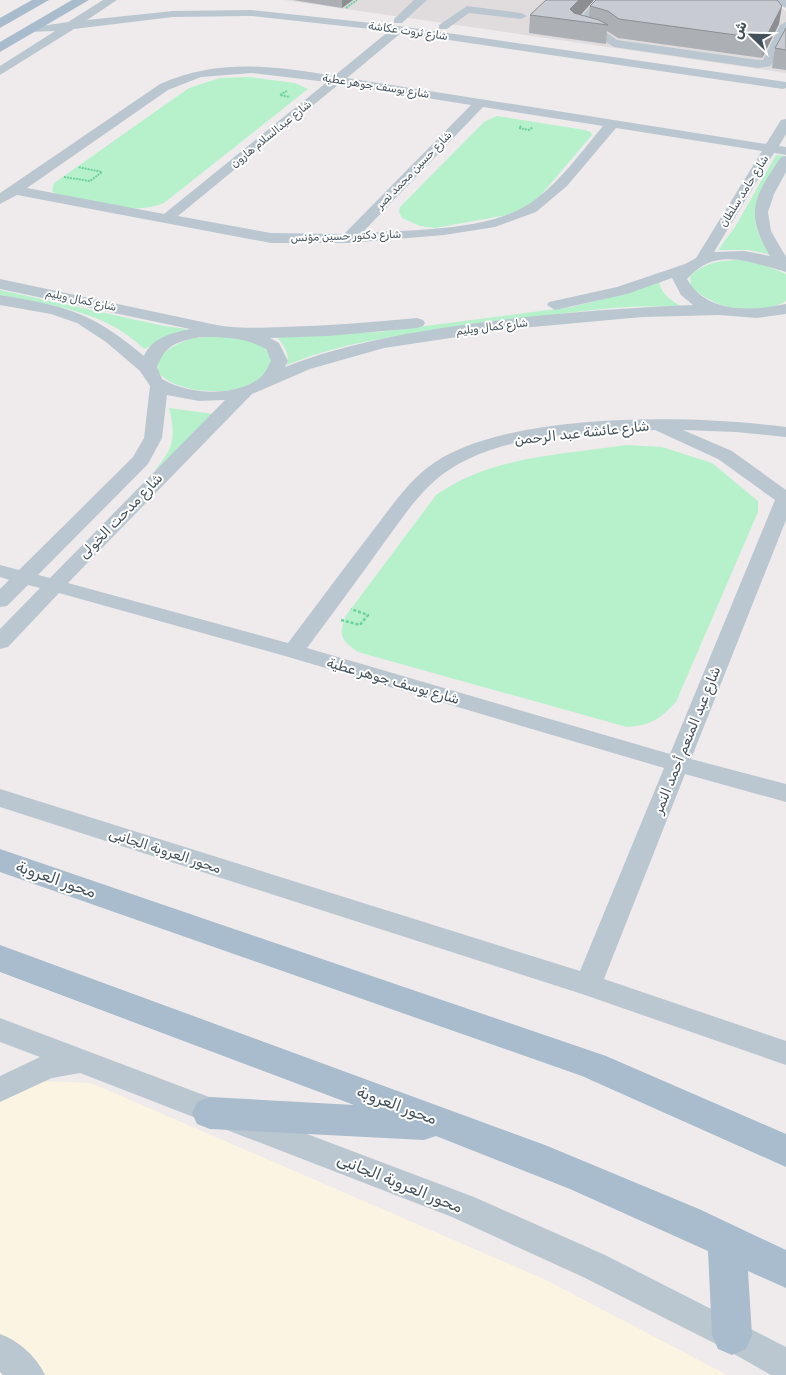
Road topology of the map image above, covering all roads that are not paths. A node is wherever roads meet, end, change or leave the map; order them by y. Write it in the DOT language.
graph roads {
  1 [pos="42,0"];
  2 [pos="82,0"];
  3 [pos="111,0"];
  4 [pos="241,0"];
  5 [pos="421,0"];
  6 [pos="491,0"];
  7 [pos="602,0"];
  8 [pos="778,0"];
  9 [pos="174,2"];
  10 [pos="786,5"];
  11 [pos="480,10"];
  12 [pos="772,11"];
  13 [pos="173,14"];
  14 [pos="521,16"];
  15 [pos="0,24"];
  16 [pos="398,25"];
  17 [pos="429,25"];
  18 [pos="443,26"];
  19 [pos="70,28"];
  20 [pos="32,30"];
  21 [pos="419,32"];
  22 [pos="784,33"];
  23 [pos="0,48"];
  24 [pos="0,71"];
  25 [pos="338,80"];
  26 [pos="785,82"];
  27 [pos="480,103"];
  28 [pos="612,124"];
  29 [pos="783,128"];
  30 [pos="718,141"];
  31 [pos="770,149"];
  32 [pos="785,160"];
  33 [pos="759,168"];
  34 [pos="14,190"];
  35 [pos="0,200"];
  36 [pos="166,219"];
  37 [pos="348,238"];
  38 [pos="702,260"];
  39 [pos="784,266"];
  40 [pos="686,268"];
  41 [pos="0,284"];
  42 [pos="0,300"];
  43 [pos="786,309"];
  44 [pos="722,310"];
  45 [pos="765,313"];
  46 [pos="786,317"];
  47 [pos="220,330"];
  48 [pos="246,333"];
  49 [pos="147,368"];
  50 [pos="268,381"];
  51 [pos="159,385"];
  52 [pos="244,392"];
  53 [pos="656,425"];
  54 [pos="736,426"];
  55 [pos="786,432"];
  56 [pos="725,455"];
  57 [pos="786,497"];
  58 [pos="0,571"];
  59 [pos="24,578"];
  60 [pos="54,586"];
  61 [pos="0,601"];
  62 [pos="0,642"];
  63 [pos="292,651"];
  64 [pos="677,764"];
  65 [pos="786,793"];
  66 [pos="0,798"];
  67 [pos="0,860"];
  68 [pos="0,958"];
  69 [pos="588,985"];
  70 [pos="0,1030"];
  71 [pos="786,1053"];
  72 [pos="78,1062"];
  73 [pos="0,1090"];
  74 [pos="210,1113"];
  75 [pos="450,1125"];
  76 [pos="786,1151"];
  77 [pos="727,1240"];
  78 [pos="786,1270"];
  79 [pos="732,1335"];
  80 [pos="0,1350"];
  81 [pos="786,1365"];
  82 [pos="28,1375"];
  1 -- 15 [label="main road"];
  2 -- 20 [label="main road"];
  3 -- 19 [label="street"];
  4 -- 16 [label="street, شارع ثروت عكاشة"];
  5 -- 16 [label="street, شارع عبدالسلام هارون"];
  6 -- 11 [label="street"];
  7 -- 22 [label="street"];
  8 -- 10 [label="street"];
  9 -- 13 [label="street"];
  11 -- 14 [label="street"];
  11 -- 18 [label="street"];
  12 -- 22 [label="street"];
  13 -- 16 [label="street, شارع ثروت عكاشة"];
  13 -- 19 [label="street, شارع ثروت عكاشة"];
  16 -- 17 [label="street, شارع ثروت عكاشة"];
  16 -- 21 [label="street, شارع ثروت عكاشة"];
  16 -- 25 [label="street, شارع عبدالسلام هارون"];
  17 -- 18 [label="street, شارع ثروت عكاشة"];
  17 -- 21 [label="street"];
  18 -- 26 [label="street, شارع ثروت عكاشة"];
  19 -- 20 [label="street, شارع ثروت عكاشة"];
  19 -- 24 [label="street"];
  20 -- 23 [label="main road"];
  21 -- 26 [label="street, شارع ثروت عكاشة"];
  25 -- 27 [label="street, شارع يوسف جوهر عطية"];
  25 -- 34 [label="street, شارع يوسف جوهر عطية"];
  25 -- 36 [label="street, شارع عبدالسلام هارون"];
  27 -- 28 [label="street, شارع يوسف جوهر عطية"];
  27 -- 37 [label="street, شارع حسين محمد نصر"];
  28 -- 30 [label="street, شارع يوسف جوهر عطية"];
  28 -- 37 [label="street, شارع دكتور حسين مؤنس"];
  29 -- 30 [label="street"];
  29 -- 31 [label="street, شارع حامد سلطان"];
  30 -- 31 [label="street, شارع يوسف جوهر عطية"];
  30 -- 33 [label="street"];
  31 -- 32 [label="street, شارع يوسف جوهر عطية"];
  31 -- 33 [label="street, شارع حامد سلطان"];
  32 -- 39 [label="street, شارع حامد سلطان"];
  33 -- 38 [label="street, شارع حامد سلطان"];
  34 -- 35 [label="street, شارع يوسف جوهر عطية"];
  34 -- 36 [label="street, شارع دكتور حسين مؤنس"];
  36 -- 37 [label="street, شارع دكتور حسين مؤنس"];
  38 -- 39 [label="street"];
  38 -- 40 [label="street, شارع كمال ويليم"];
  40 -- 44 [label="street"];
  40 -- 48 [label="street, شارع كمال ويليم"];
  41 -- 47 [label="street, شارع كمال ويليم"];
  42 -- 49 [label="street, شارع كمال ويليم"];
  43 -- 45 [label="street"];
  44 -- 45 [label="street"];
  44 -- 50 [label="street, شارع كمال ويليم"];
  45 -- 46 [label="street"];
  47 -- 48 [label="street"];
  47 -- 49 [label="street"];
  48 -- 50 [label="street"];
  49 -- 51 [label="street, شارع كمال ويليم"];
  50 -- 52 [label="street, شارع كمال ويليم"];
  51 -- 52 [label="street"];
  51 -- 59 [label="street, شارع مدحت الخولى"];
  52 -- 60 [label="street, شارع مدحت الخولى"];
  53 -- 54 [label="street, شارع عائشة عبد الرحمن"];
  53 -- 56 [label="street"];
  53 -- 63 [label="street, شارع عائشة عبد الرحمن"];
  54 -- 55 [label="street, شارع عائشة عبد الرحمن"];
  54 -- 56 [label="street"];
  56 -- 57 [label="street"];
  57 -- 64 [label="street, شارع عبد المنعم أحمد النمر"];
  58 -- 59 [label="street, شارع يوسف جوهر عطية"];
  59 -- 60 [label="street, شارع يوسف جوهر عطية"];
  59 -- 61 [label="street, شارع مدحت الخولى"];
  60 -- 62 [label="street, شارع مدحت الخولى"];
  60 -- 63 [label="street, شارع يوسف جوهر عطية"];
  63 -- 64 [label="street, شارع يوسف جوهر عطية"];
  64 -- 65 [label="street, شارع يوسف جوهر عطية"];
  64 -- 69 [label="street, شارع عبد المنعم أحمد النمر"];
  66 -- 69 [label="street, محور العروبة الجانبى"];
  67 -- 76 [label="main road, محور العروبة"];
  68 -- 75 [label="main road, محور العروبة"];
  69 -- 71 [label="street, محور العروبة الجانبى"];
  70 -- 72 [label="street, محور العروبة الجانبى"];
  72 -- 73 [label="street"];
  72 -- 74 [label="street, محور العروبة الجانبى"];
  74 -- 75 [label="main road"];
  74 -- 79 [label="street, محور العروبة الجانبى"];
  75 -- 77 [label="main road, محور العروبة"];
  77 -- 78 [label="main road, محور العروبة"];
  77 -- 79 [label="main road"];
  79 -- 81 [label="street, محور العروبة الجانبى"];
  80 -- 82 [label="street"];
}
